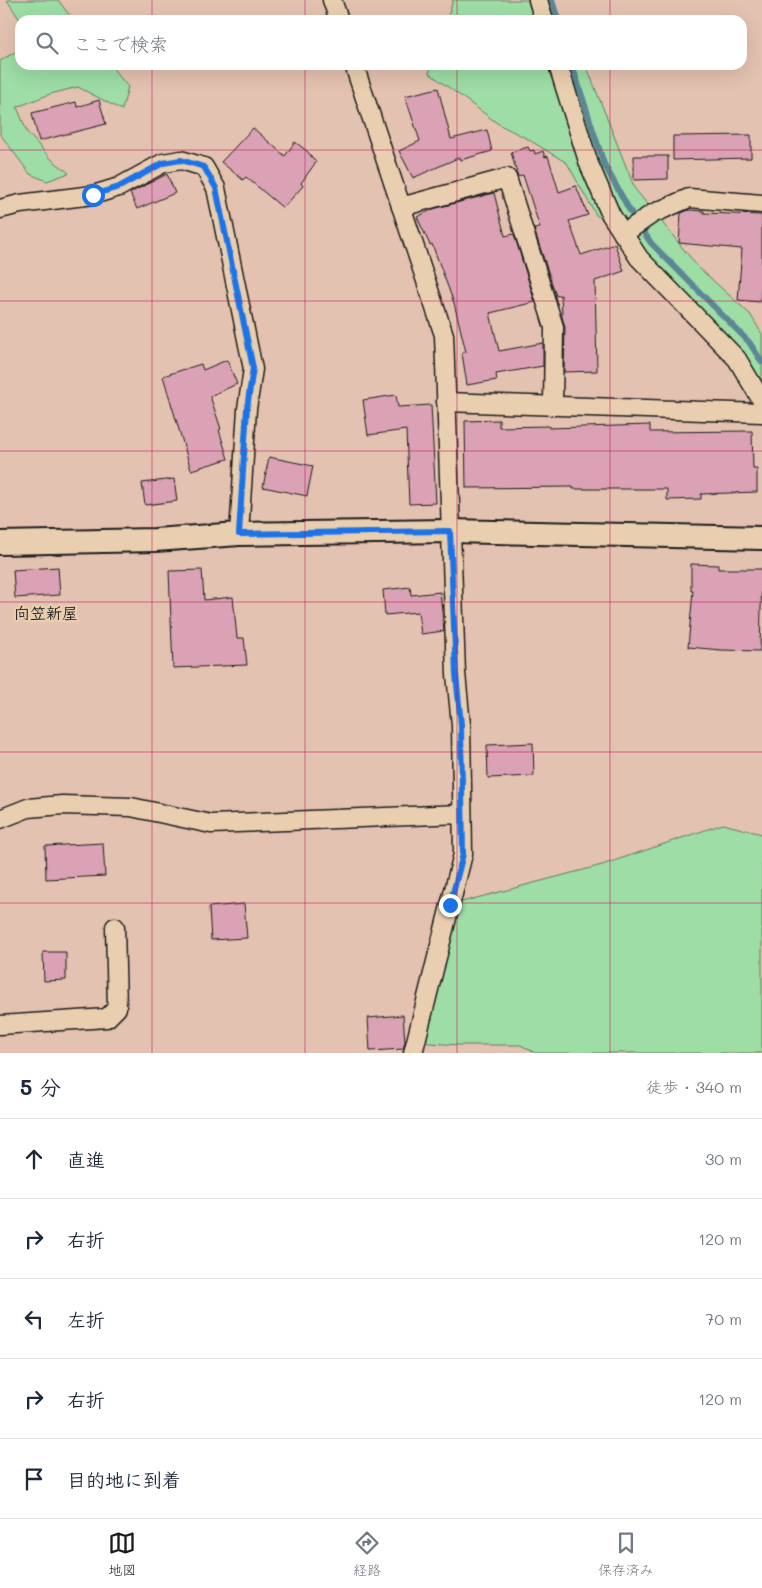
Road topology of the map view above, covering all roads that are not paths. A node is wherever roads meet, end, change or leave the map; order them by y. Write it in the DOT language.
graph roads {
  1 [pos="332,0"];
  2 [pos="538,0"];
  3 [pos="337,15"];
  4 [pos="542,15"];
  5 [pos="356,70"];
  6 [pos="560,70"];
  7 [pos="762,204"];
  8 [pos="401,207"];
  9 [pos="0,209"];
  10 [pos="623,234"];
  11 [pos="762,401"];
  12 [pos="446,402"];
  13 [pos="553,406"];
  14 [pos="762,413"];
  15 [pos="450,531"];
  16 [pos="239,534"];
  17 [pos="762,538"];
  18 [pos="0,543"];
  19 [pos="461,814"];
  20 [pos="0,819"];
  21 [pos="115,927"];
  22 [pos="0,1025"];
  23 [pos="413,1053"];
  1 -- 3 [label="street"];
  2 -- 4 [label="street"];
  5 -- 8 [label="street"];
  6 -- 10 [label="street"];
  7 -- 10 [label="street"];
  8 -- 12 [label="street"];
  8 -- 13 [label="street"];
  9 -- 16 [label="street"];
  10 -- 11 [label="street"];
  12 -- 13 [label="street"];
  12 -- 15 [label="street"];
  13 -- 14 [label="street"];
  15 -- 16 [label="street"];
  15 -- 17 [label="street"];
  15 -- 19 [label="street"];
  16 -- 18 [label="street"];
  19 -- 20 [label="street"];
  19 -- 23 [label="street"];
  21 -- 22 [label="street"];
}
